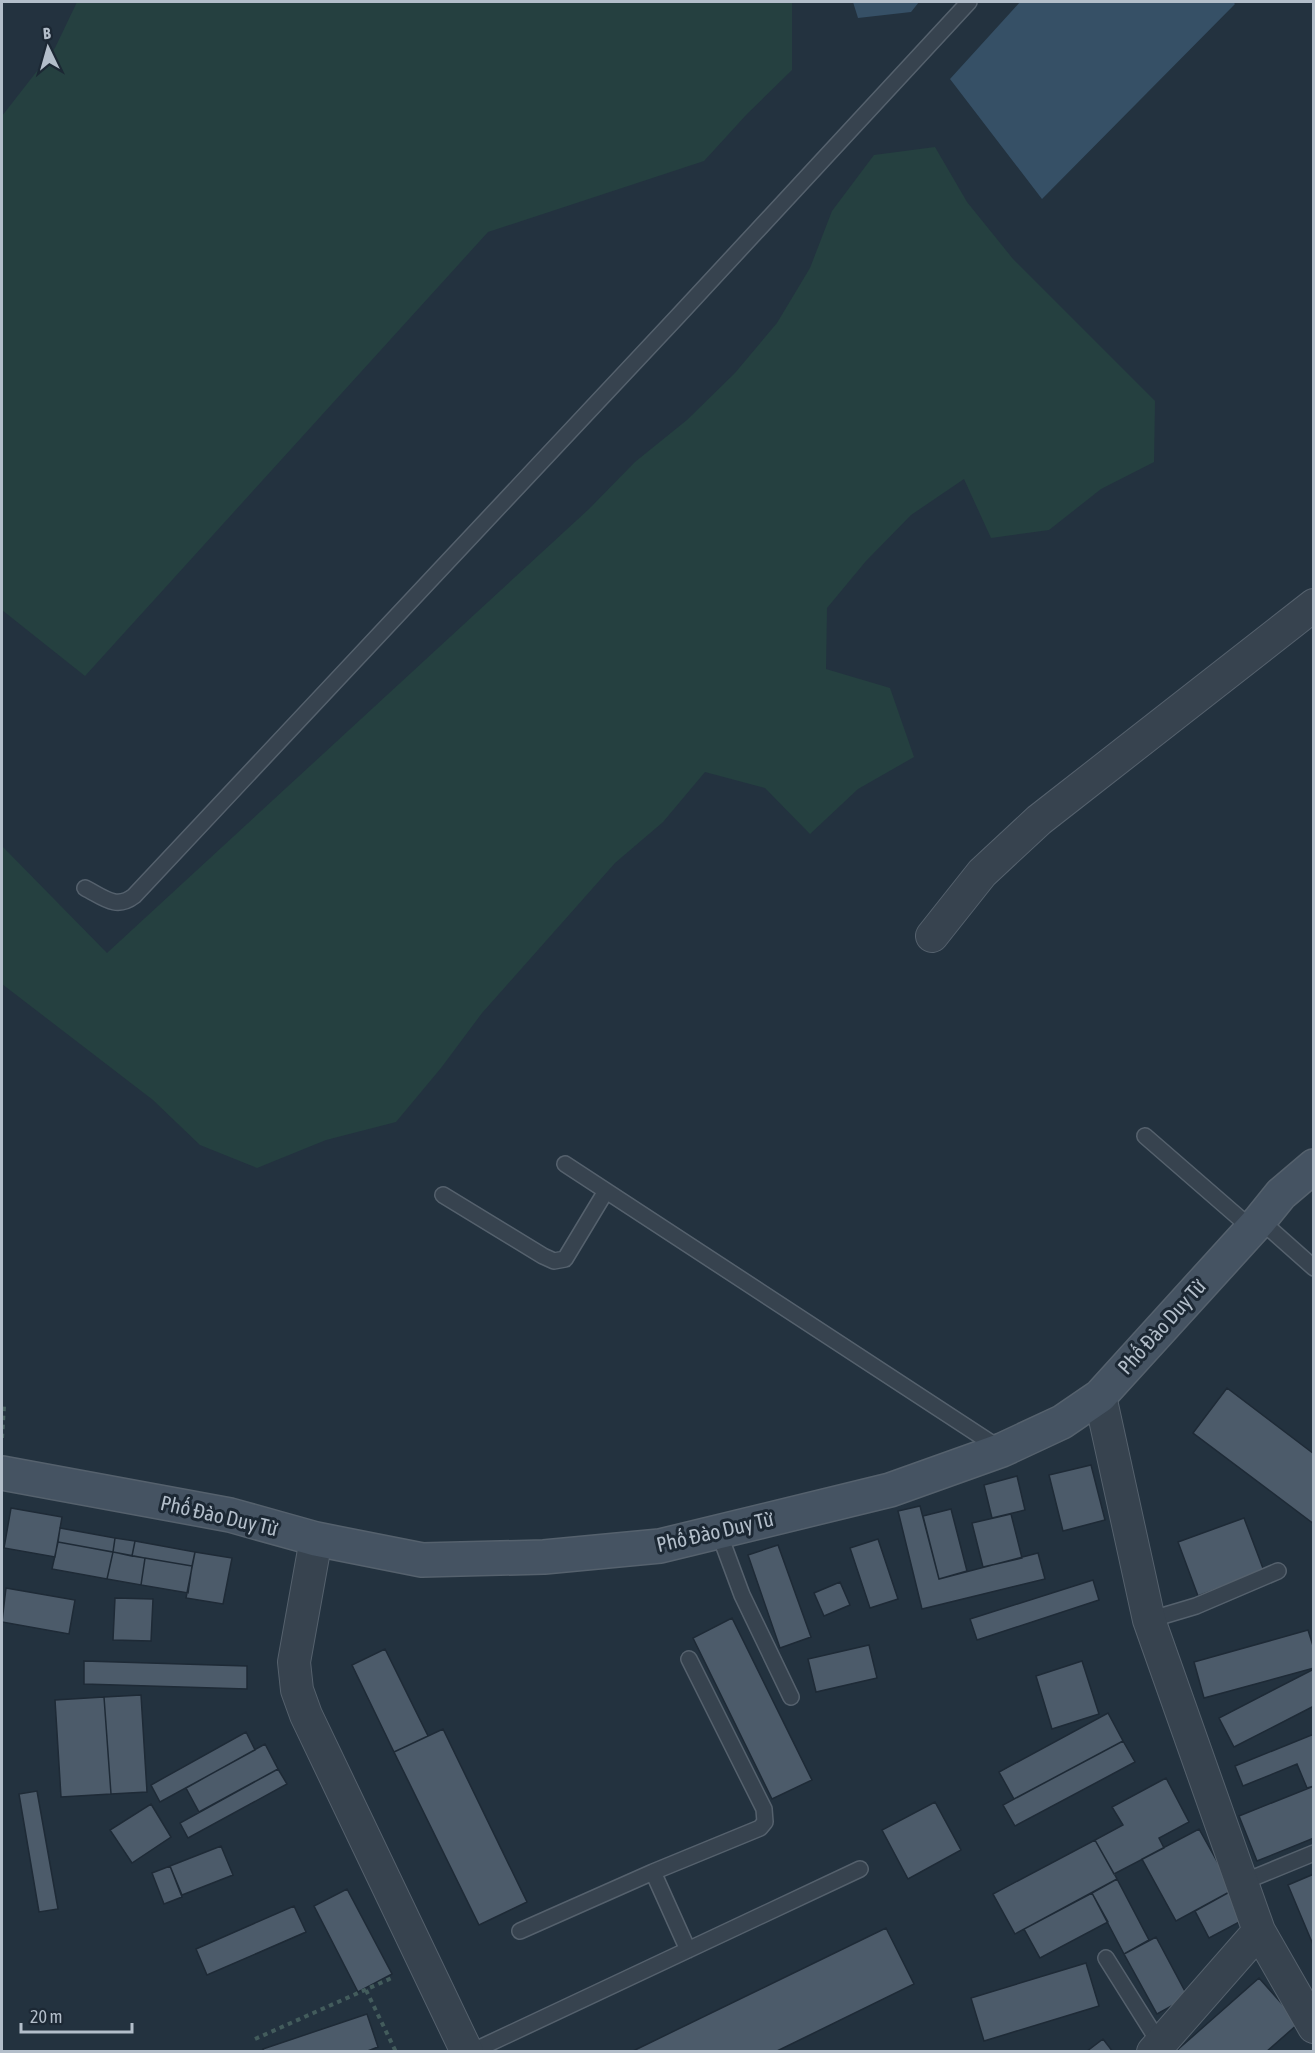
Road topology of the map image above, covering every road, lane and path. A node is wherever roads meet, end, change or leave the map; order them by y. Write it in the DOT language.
graph roads {
  1 [pos="969,2"];
  2 [pos="1314,605"];
  3 [pos="85,888"];
  4 [pos="932,936"];
  5 [pos="1145,1136"];
  6 [pos="565,1164"];
  7 [pos="1314,1166"];
  8 [pos="606,1191"];
  9 [pos="442,1195"];
  10 [pos="1256,1224"];
  11 [pos="1314,1268"];
  12 [pos="1100,1396"];
  13 [pos="4,1406"];
  14 [pos="2,1439"];
  15 [pos="1002,1450"];
  16 [pos="2,1473"];
  17 [pos="719,1533"];
  18 [pos="316,1539"];
  19 [pos="1278,1571"];
  20 [pos="1149,1620"];
  21 [pos="689,1659"];
  22 [pos="791,1697"];
  23 [pos="1314,1853"];
  24 [pos="860,1869"];
  25 [pos="653,1872"];
  26 [pos="1241,1883"];
  27 [pos="520,1931"];
  28 [pos="1259,1931"];
  29 [pos="688,1950"];
  30 [pos="1106,1958"];
  31 [pos="425,1963"];
  32 [pos="366,1990"];
  33 [pos="1314,2028"];
  34 [pos="255,2039"];
  35 [pos="1157,2048"];
  36 [pos="396,2052"];
  37 [pos="469,2052"];
  1 -- 3 [label="lane"];
  2 -- 4 [label="street"];
  5 -- 10 [label="lane"];
  6 -- 8 [label="lane"];
  7 -- 10 [label="street, Phố Đào Duy Từ"];
  8 -- 9 [label="lane"];
  8 -- 15 [label="lane"];
  10 -- 11 [label="lane"];
  10 -- 12 [label="street, Phố Đào Duy Từ"];
  12 -- 15 [label="street, Phố Đào Duy Từ"];
  12 -- 20 [label="street"];
  13 -- 14 [label="path"];
  15 -- 17 [label="street, Phố Đào Duy Từ"];
  16 -- 18 [label="street, Phố Đào Duy Từ"];
  17 -- 18 [label="street, Phố Đào Duy Từ"];
  17 -- 22 [label="lane"];
  18 -- 31 [label="street"];
  19 -- 20 [label="lane"];
  20 -- 26 [label="street"];
  21 -- 25 [label="lane"];
  23 -- 26 [label="lane"];
  24 -- 29 [label="lane"];
  25 -- 27 [label="lane"];
  25 -- 29 [label="lane"];
  26 -- 28 [label="street"];
  28 -- 33 [label="street"];
  28 -- 35 [label="street"];
  29 -- 37 [label="lane"];
  30 -- 35 [label="lane"];
  31 -- 32 [label="path"];
  31 -- 37 [label="street"];
  32 -- 34 [label="path"];
  32 -- 36 [label="path"];
}
